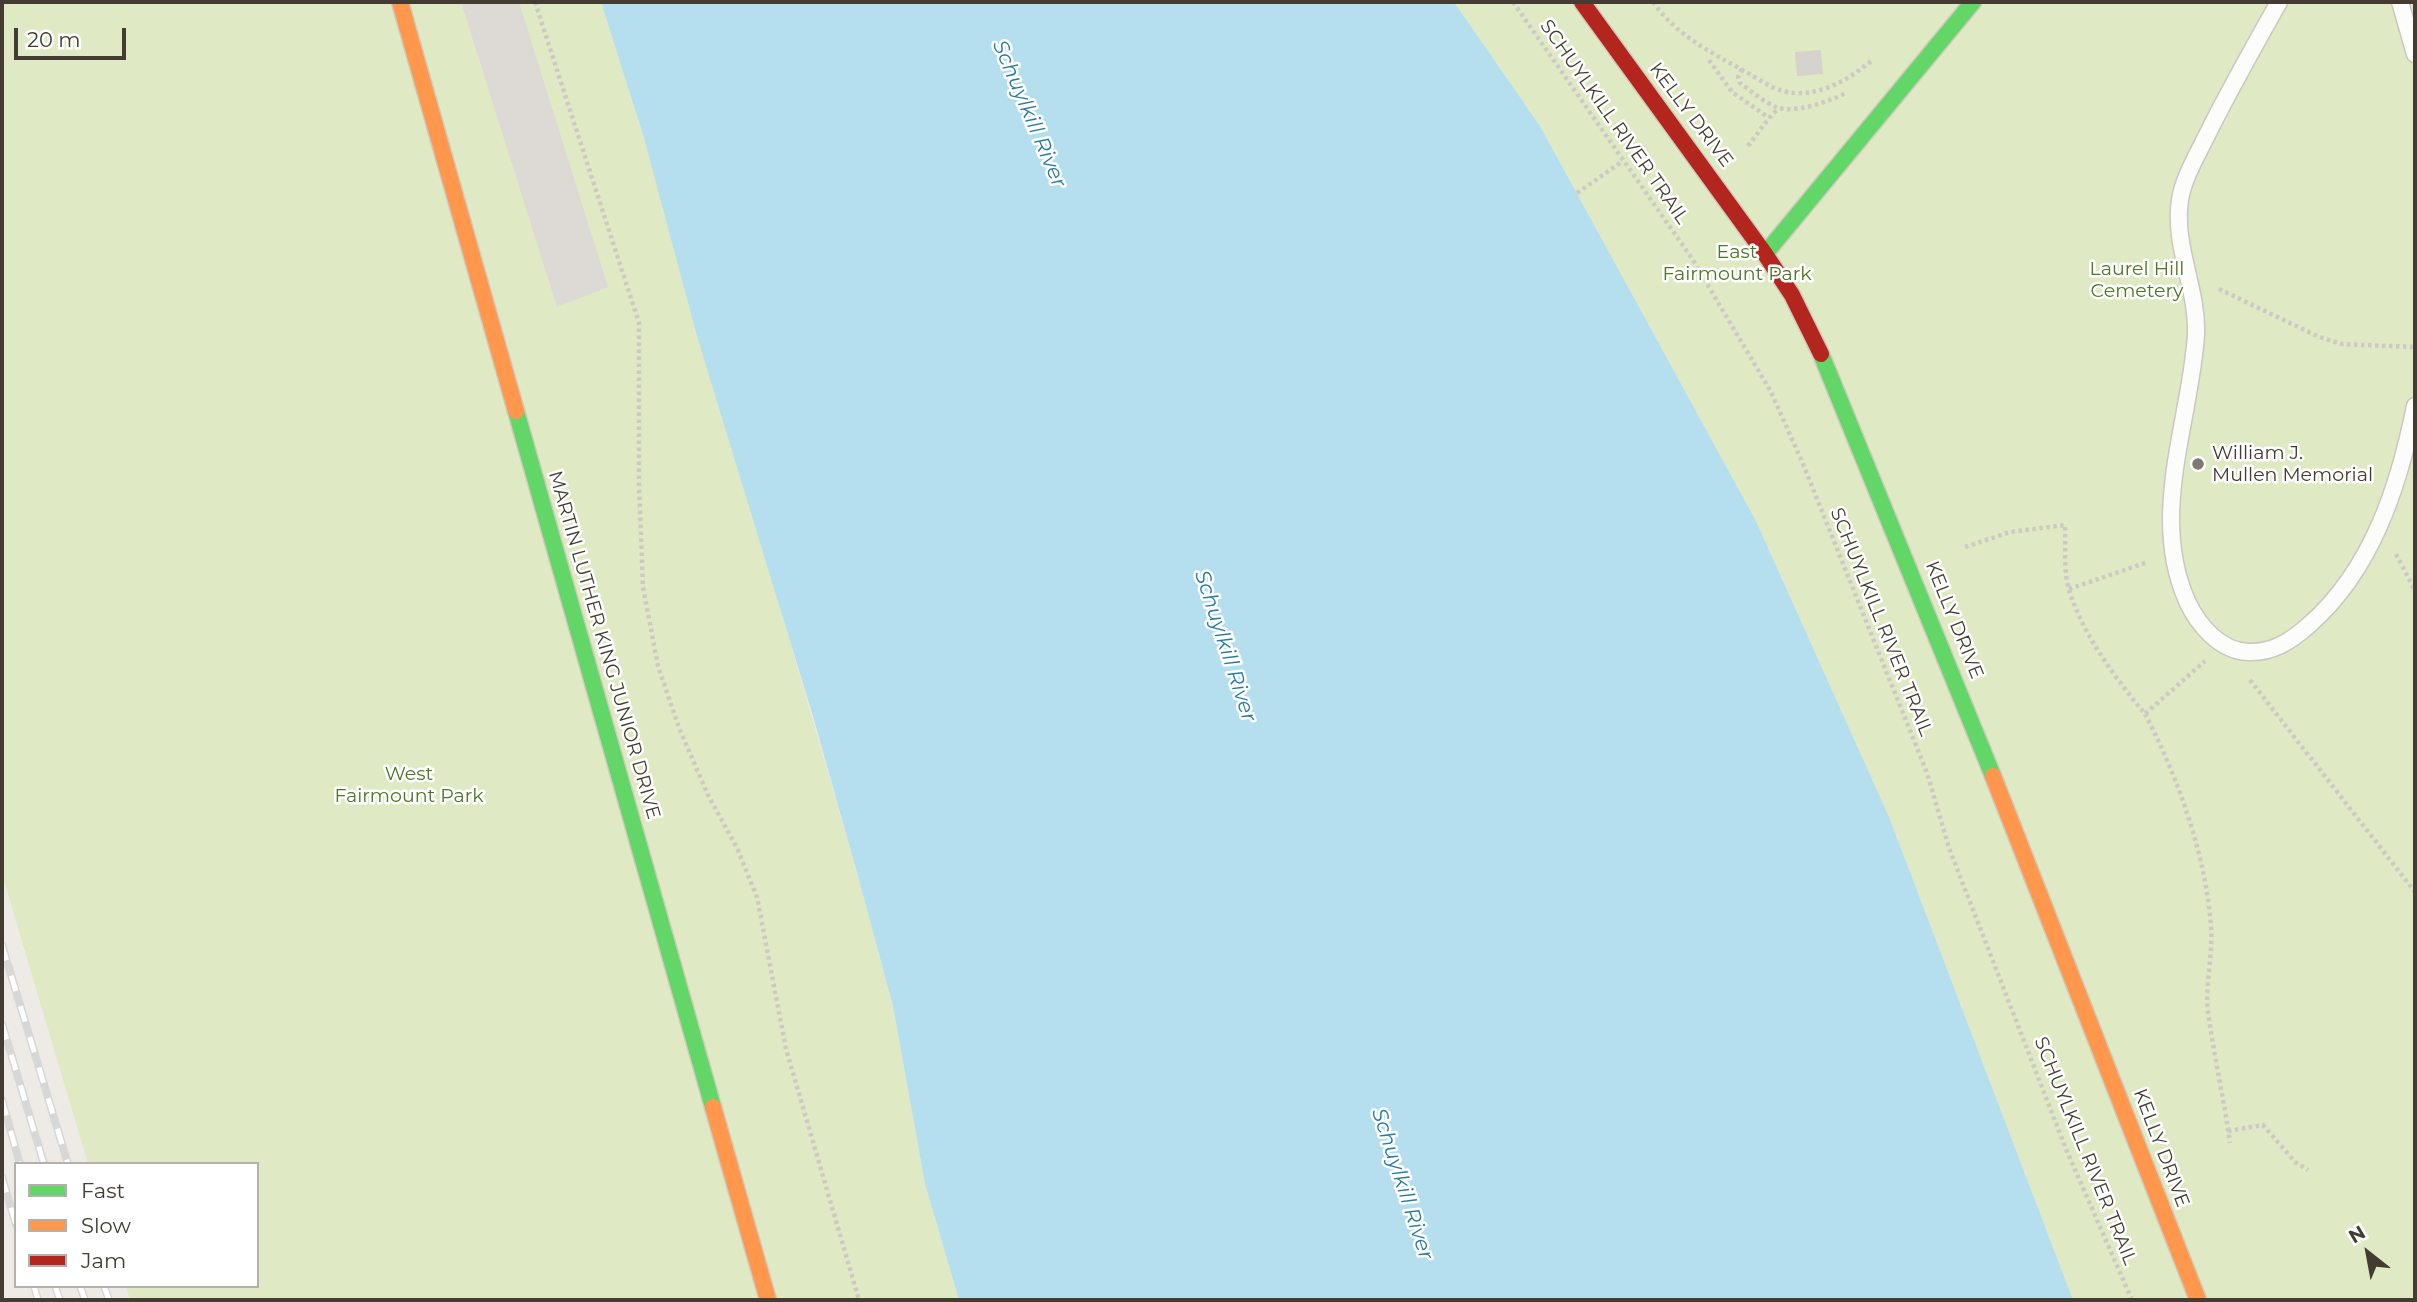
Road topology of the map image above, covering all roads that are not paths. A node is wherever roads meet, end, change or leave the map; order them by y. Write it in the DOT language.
graph roads {
  1 [pos="400,2"];
  2 [pos="1583,2"];
  3 [pos="1973,2"];
  4 [pos="2279,2"];
  5 [pos="2400,2"];
  6 [pos="2415,54"];
  7 [pos="1765,254"];
  8 [pos="2415,407"];
  9 [pos="768,1300"];
  10 [pos="2198,1300"];
  1 -- 9 [label="main road, MARTIN LUTHER KING JUNIOR DRIVE"];
  2 -- 7 [label="main road, KELLY DRIVE"];
  3 -- 7 [label="main road"];
  4 -- 8 [label="lane"];
  5 -- 6 [label="lane"];
  7 -- 10 [label="main road, KELLY DRIVE"];
}
